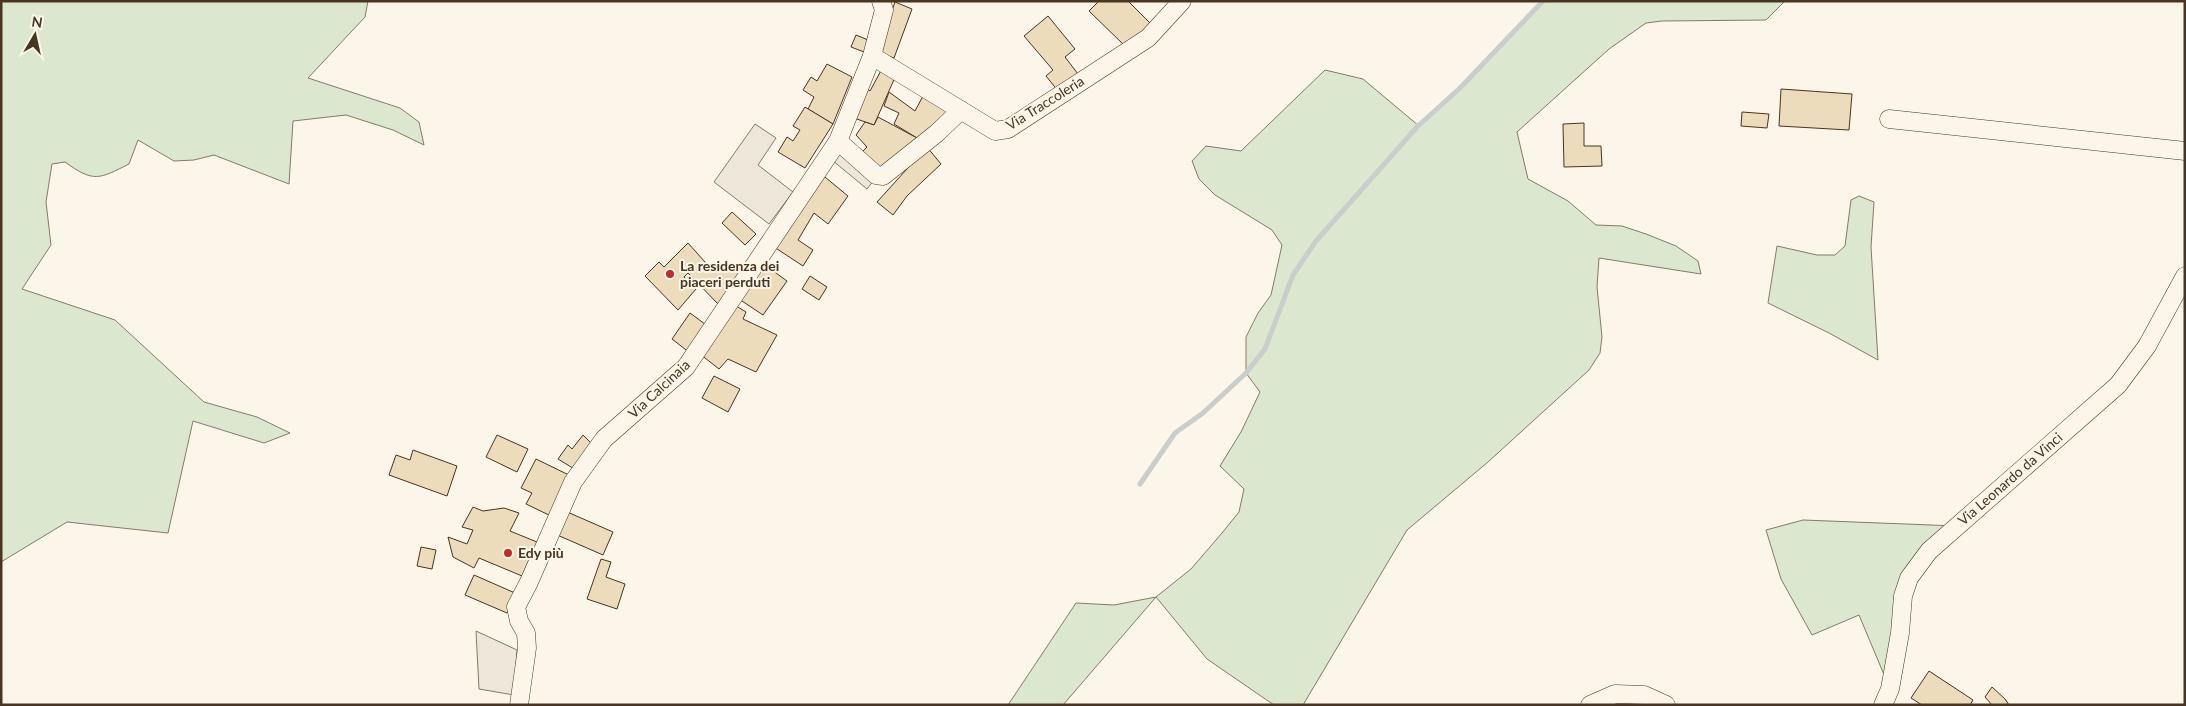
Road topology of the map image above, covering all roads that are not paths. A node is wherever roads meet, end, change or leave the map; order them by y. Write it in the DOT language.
graph roads {
  1 [pos="881,1"];
  2 [pos="1182,1"];
  3 [pos="872,56"];
  4 [pos="961,110"];
  5 [pos="1889,119"];
  6 [pos="838,141"];
  7 [pos="2185,151"];
  8 [pos="2185,276"];
  9 [pos="519,705"];
  10 [pos="1590,705"];
  11 [pos="1666,705"];
  12 [pos="1883,705"];
  1 -- 3 [label="street, Via Calcinaia"];
  2 -- 4 [label="street, Via Traccoleria"];
  3 -- 4 [label="street, Via Traccoleria"];
  3 -- 6 [label="street, Via Calcinaia"];
  4 -- 6 [label="street"];
  5 -- 7 [label="street"];
  6 -- 9 [label="street, Via Calcinaia"];
  8 -- 12 [label="street, Via Leonardo da Vinci"];
  10 -- 11 [label="street"];
}
